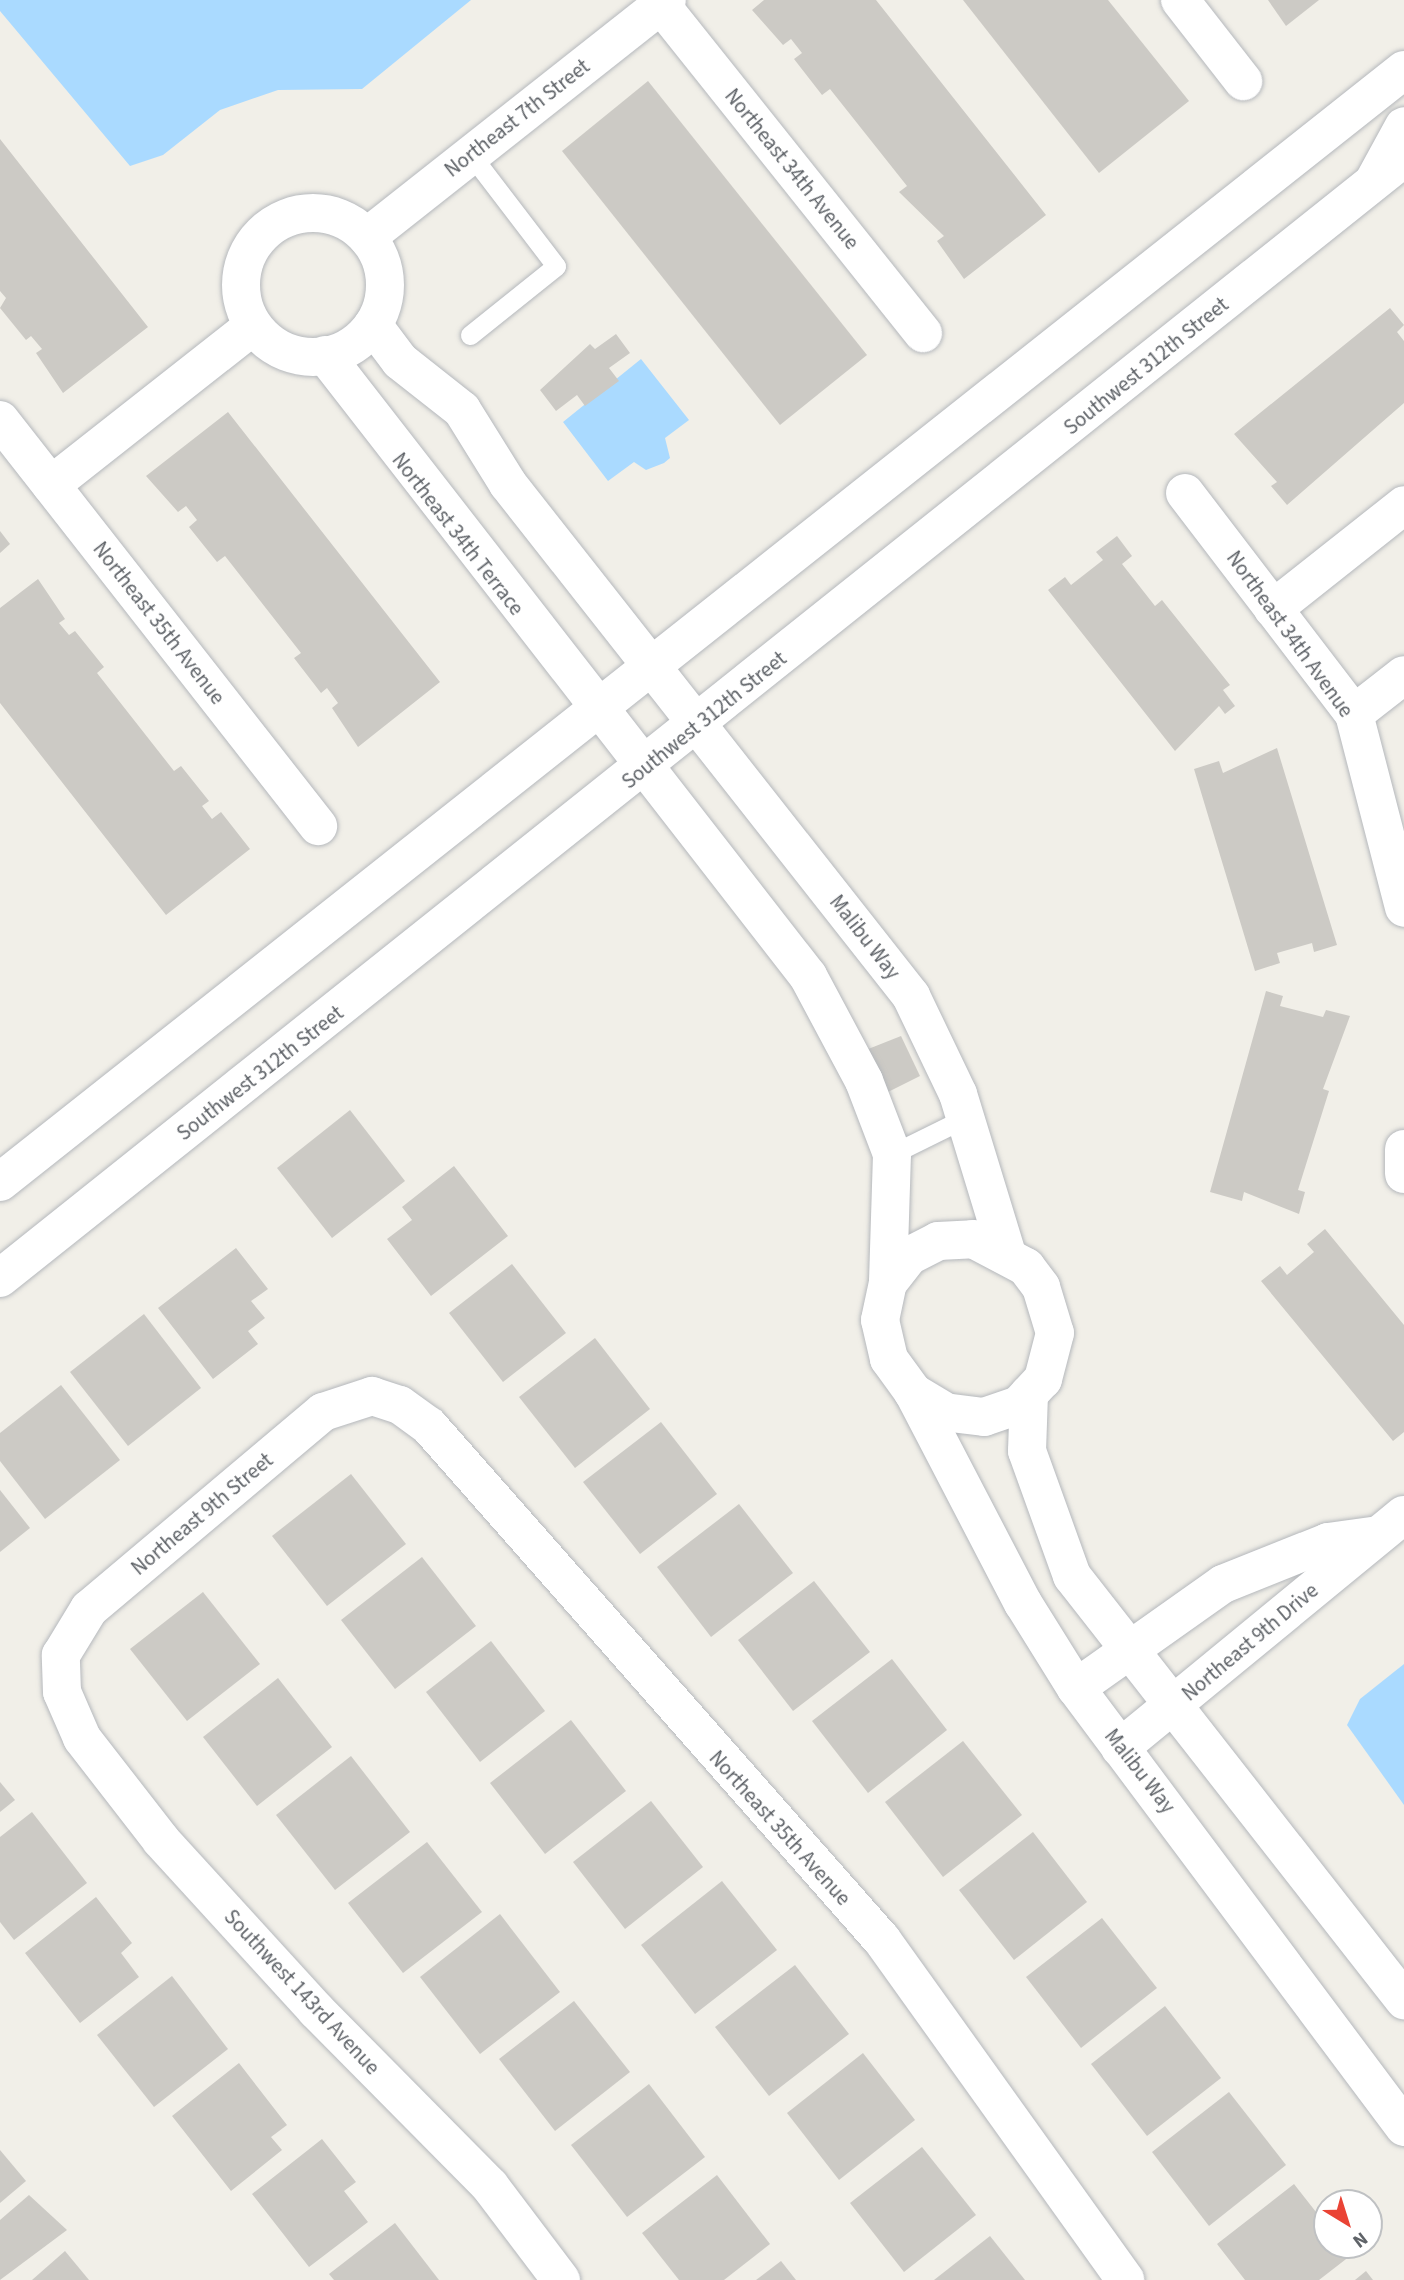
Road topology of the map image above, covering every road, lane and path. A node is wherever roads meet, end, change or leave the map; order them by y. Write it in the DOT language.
graph roads {
  1 [pos="1180,0"];
  2 [pos="664,2"];
  3 [pos="1404,70"];
  4 [pos="1243,81"];
  5 [pos="1404,126"];
  6 [pos="471,155"];
  7 [pos="1404,158"];
  8 [pos="1373,183"];
  9 [pos="367,237"];
  10 [pos="373,325"];
  11 [pos="253,326"];
  12 [pos="923,333"];
  13 [pos="470,335"];
  14 [pos="324,355"];
  15 [pos="0,420"];
  16 [pos="51,485"];
  17 [pos="1185,494"];
  18 [pos="1404,505"];
  19 [pos="1273,609"];
  20 [pos="651,662"];
  21 [pos="1404,675"];
  22 [pos="594,709"];
  23 [pos="1354,714"];
  24 [pos="700,724"];
  25 [pos="643,769"];
  26 [pos="318,826"];
  27 [pos="1404,908"];
  28 [pos="965,1118"];
  29 [pos="1404,1149"];
  30 [pos="892,1154"];
  31 [pos="1404,1174"];
  32 [pos="0,1182"];
  33 [pos="1006,1251"];
  34 [pos="0,1278"];
  35 [pos="888,1283"];
  36 [pos="913,1392"];
  37 [pos="1029,1394"];
  38 [pos="400,1405"];
  39 [pos="1392,1525"];
  40 [pos="1128,1650"];
  41 [pos="1076,1688"];
  42 [pos="62,1692"];
  43 [pos="1172,1707"];
  44 [pos="1120,1748"];
  45 [pos="1404,2000"];
  46 [pos="1404,2127"];
  47 [pos="561,2280"];
  48 [pos="1125,2280"];
  1 -- 4 [label="street"];
  2 -- 6 [label="street, Northeast 7th Street"];
  2 -- 12 [label="street, Northeast 34th Avenue"];
  3 -- 20 [label="street"];
  5 -- 8 [label="street"];
  6 -- 9 [label="street, Northeast 7th Street"];
  6 -- 13 [label="lane"];
  7 -- 8 [label="street, Southwest 312th Street"];
  8 -- 24 [label="street, Southwest 312th Street"];
  9 -- 10 [label="street"];
  9 -- 11 [label="street"];
  10 -- 14 [label="street"];
  10 -- 20 [label="street"];
  11 -- 14 [label="street"];
  11 -- 16 [label="street"];
  14 -- 22 [label="street, Northeast 34th Terrace"];
  15 -- 16 [label="street, Northeast 35th Avenue"];
  16 -- 26 [label="street, Northeast 35th Avenue"];
  17 -- 19 [label="street, Northeast 34th Avenue"];
  18 -- 19 [label="street"];
  19 -- 23 [label="street, Northeast 34th Avenue"];
  20 -- 22 [label="street"];
  20 -- 24 [label="street, Malibu Way"];
  21 -- 23 [label="street"];
  22 -- 25 [label="street, Malibu Way"];
  22 -- 32 [label="street"];
  23 -- 27 [label="street, Northeast 34th Avenue"];
  24 -- 25 [label="street, Southwest 312th Street"];
  24 -- 28 [label="street, Malibu Way"];
  25 -- 30 [label="street, Malibu Way"];
  25 -- 34 [label="street, Southwest 312th Street"];
  28 -- 30 [label="lane"];
  28 -- 33 [label="street, Malibu Way"];
  29 -- 31 [label="street"];
  30 -- 35 [label="street, Malibu Way"];
  33 -- 35 [label="street, Malibu Way"];
  33 -- 37 [label="street, Malibu Way"];
  35 -- 36 [label="street, Malibu Way"];
  36 -- 37 [label="street, Malibu Way"];
  36 -- 41 [label="street, Malibu Way"];
  37 -- 40 [label="street"];
  38 -- 42 [label="street, Northeast 9th Street"];
  38 -- 48 [label="street, Northeast 35th Avenue"];
  39 -- 40 [label="street, Northeast 9th Drive"];
  39 -- 43 [label="street, Northeast 9th Drive"];
  40 -- 41 [label="street, Northeast 9th Drive"];
  40 -- 43 [label="street"];
  41 -- 44 [label="street, Malibu Way"];
  42 -- 47 [label="street, Southwest 143rd Avenue"];
  43 -- 44 [label="street, Northeast 9th Drive"];
  43 -- 45 [label="street"];
  44 -- 46 [label="street, Malibu Way"];
}
